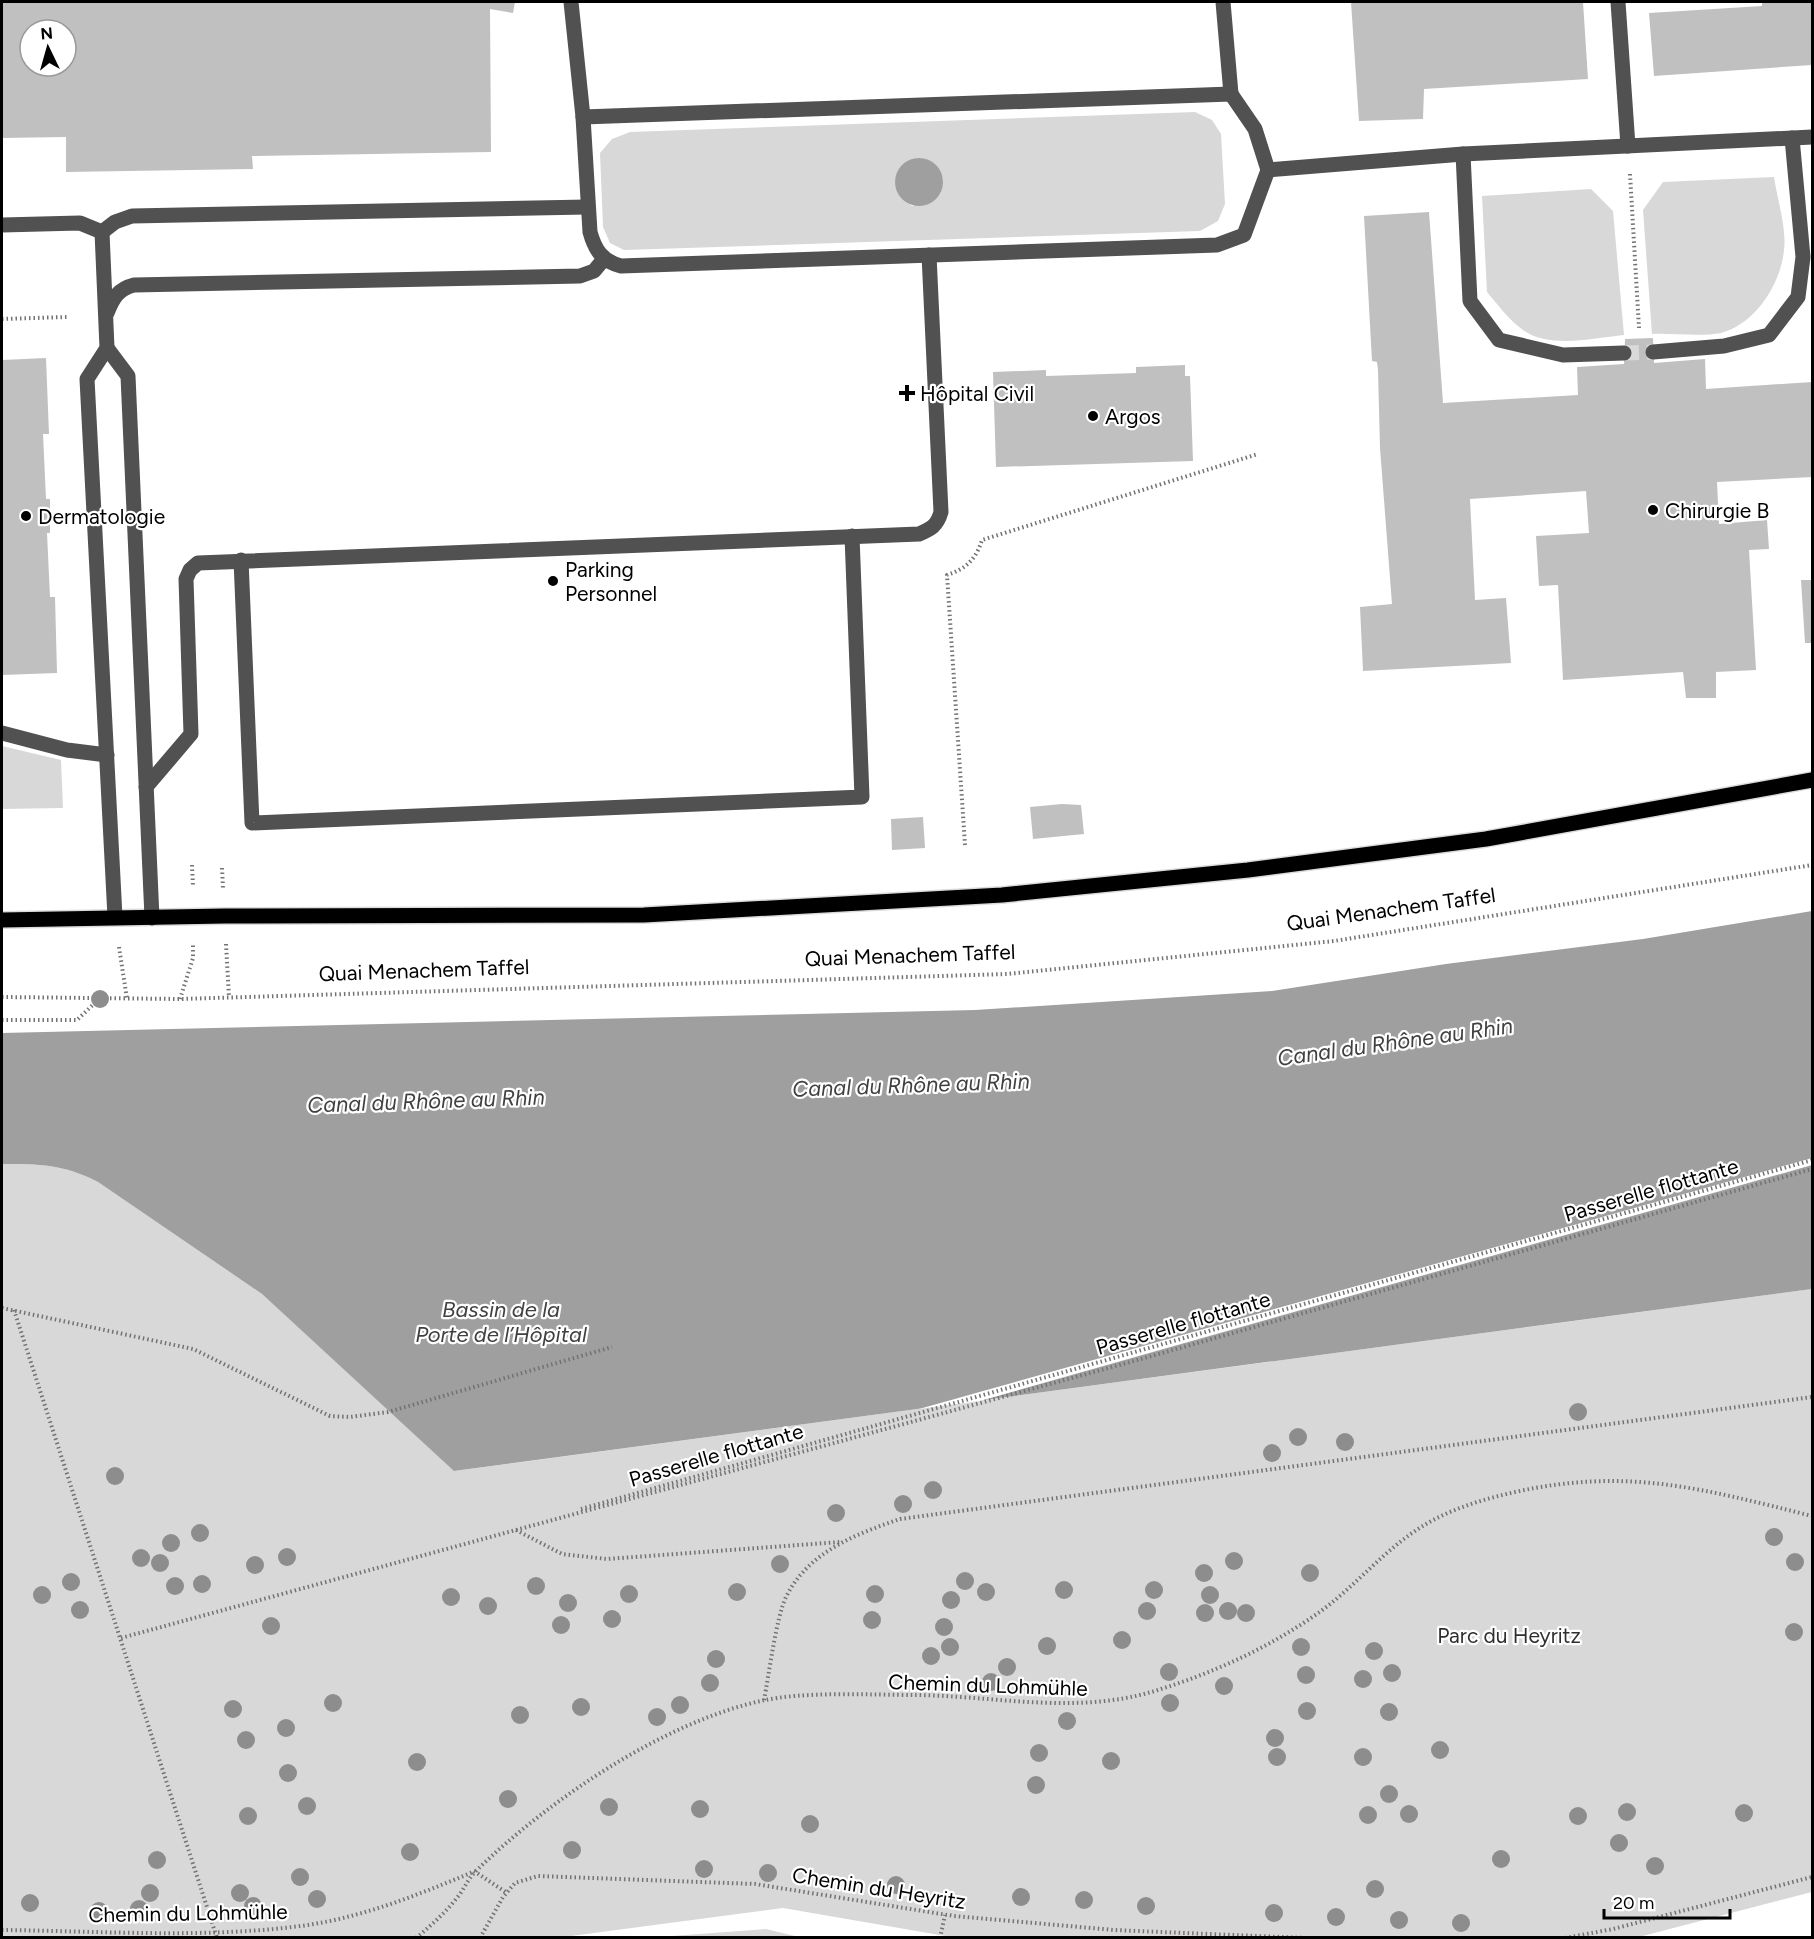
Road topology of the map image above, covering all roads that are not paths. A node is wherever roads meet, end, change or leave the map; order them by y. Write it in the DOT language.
graph roads {
  1 [pos="571,2"];
  2 [pos="1223,2"];
  3 [pos="1618,2"];
  4 [pos="1231,94"];
  5 [pos="583,117"];
  6 [pos="1812,137"];
  7 [pos="1792,138"];
  8 [pos="1628,146"];
  9 [pos="1463,154"];
  10 [pos="1268,170"];
  11 [pos="586,207"];
  12 [pos="2,225"];
  13 [pos="102,232"];
  14 [pos="929,255"];
  15 [pos="604,259"];
  16 [pos="106,316"];
  17 [pos="107,348"];
  18 [pos="1653,352"];
  19 [pos="1624,353"];
  20 [pos="852,536"];
  21 [pos="241,560"];
  22 [pos="2,733"];
  23 [pos="107,755"];
  24 [pos="1812,780"];
  25 [pos="146,787"];
  26 [pos="115,917"];
  27 [pos="152,918"];
  28 [pos="2,920"];
  1 -- 5 [label="street"];
  2 -- 4 [label="street"];
  3 -- 8 [label="street"];
  4 -- 5 [label="street"];
  4 -- 10 [label="street"];
  5 -- 11 [label="street"];
  6 -- 7 [label="street"];
  7 -- 8 [label="street"];
  7 -- 18 [label="street"];
  8 -- 9 [label="street"];
  9 -- 10 [label="street"];
  9 -- 19 [label="street"];
  10 -- 14 [label="street"];
  11 -- 13 [label="street"];
  11 -- 15 [label="street"];
  12 -- 13 [label="street"];
  13 -- 16 [label="street"];
  14 -- 15 [label="street"];
  14 -- 20 [label="street"];
  15 -- 16 [label="street"];
  16 -- 17 [label="street"];
  17 -- 23 [label="street"];
  17 -- 25 [label="street"];
  20 -- 21 [label="street"];
  20 -- 21 [label="street"];
  21 -- 25 [label="street"];
  22 -- 23 [label="street"];
  23 -- 26 [label="street"];
  24 -- 27 [label="main road"];
  25 -- 27 [label="street"];
  26 -- 27 [label="main road"];
  26 -- 28 [label="main road"];
}
